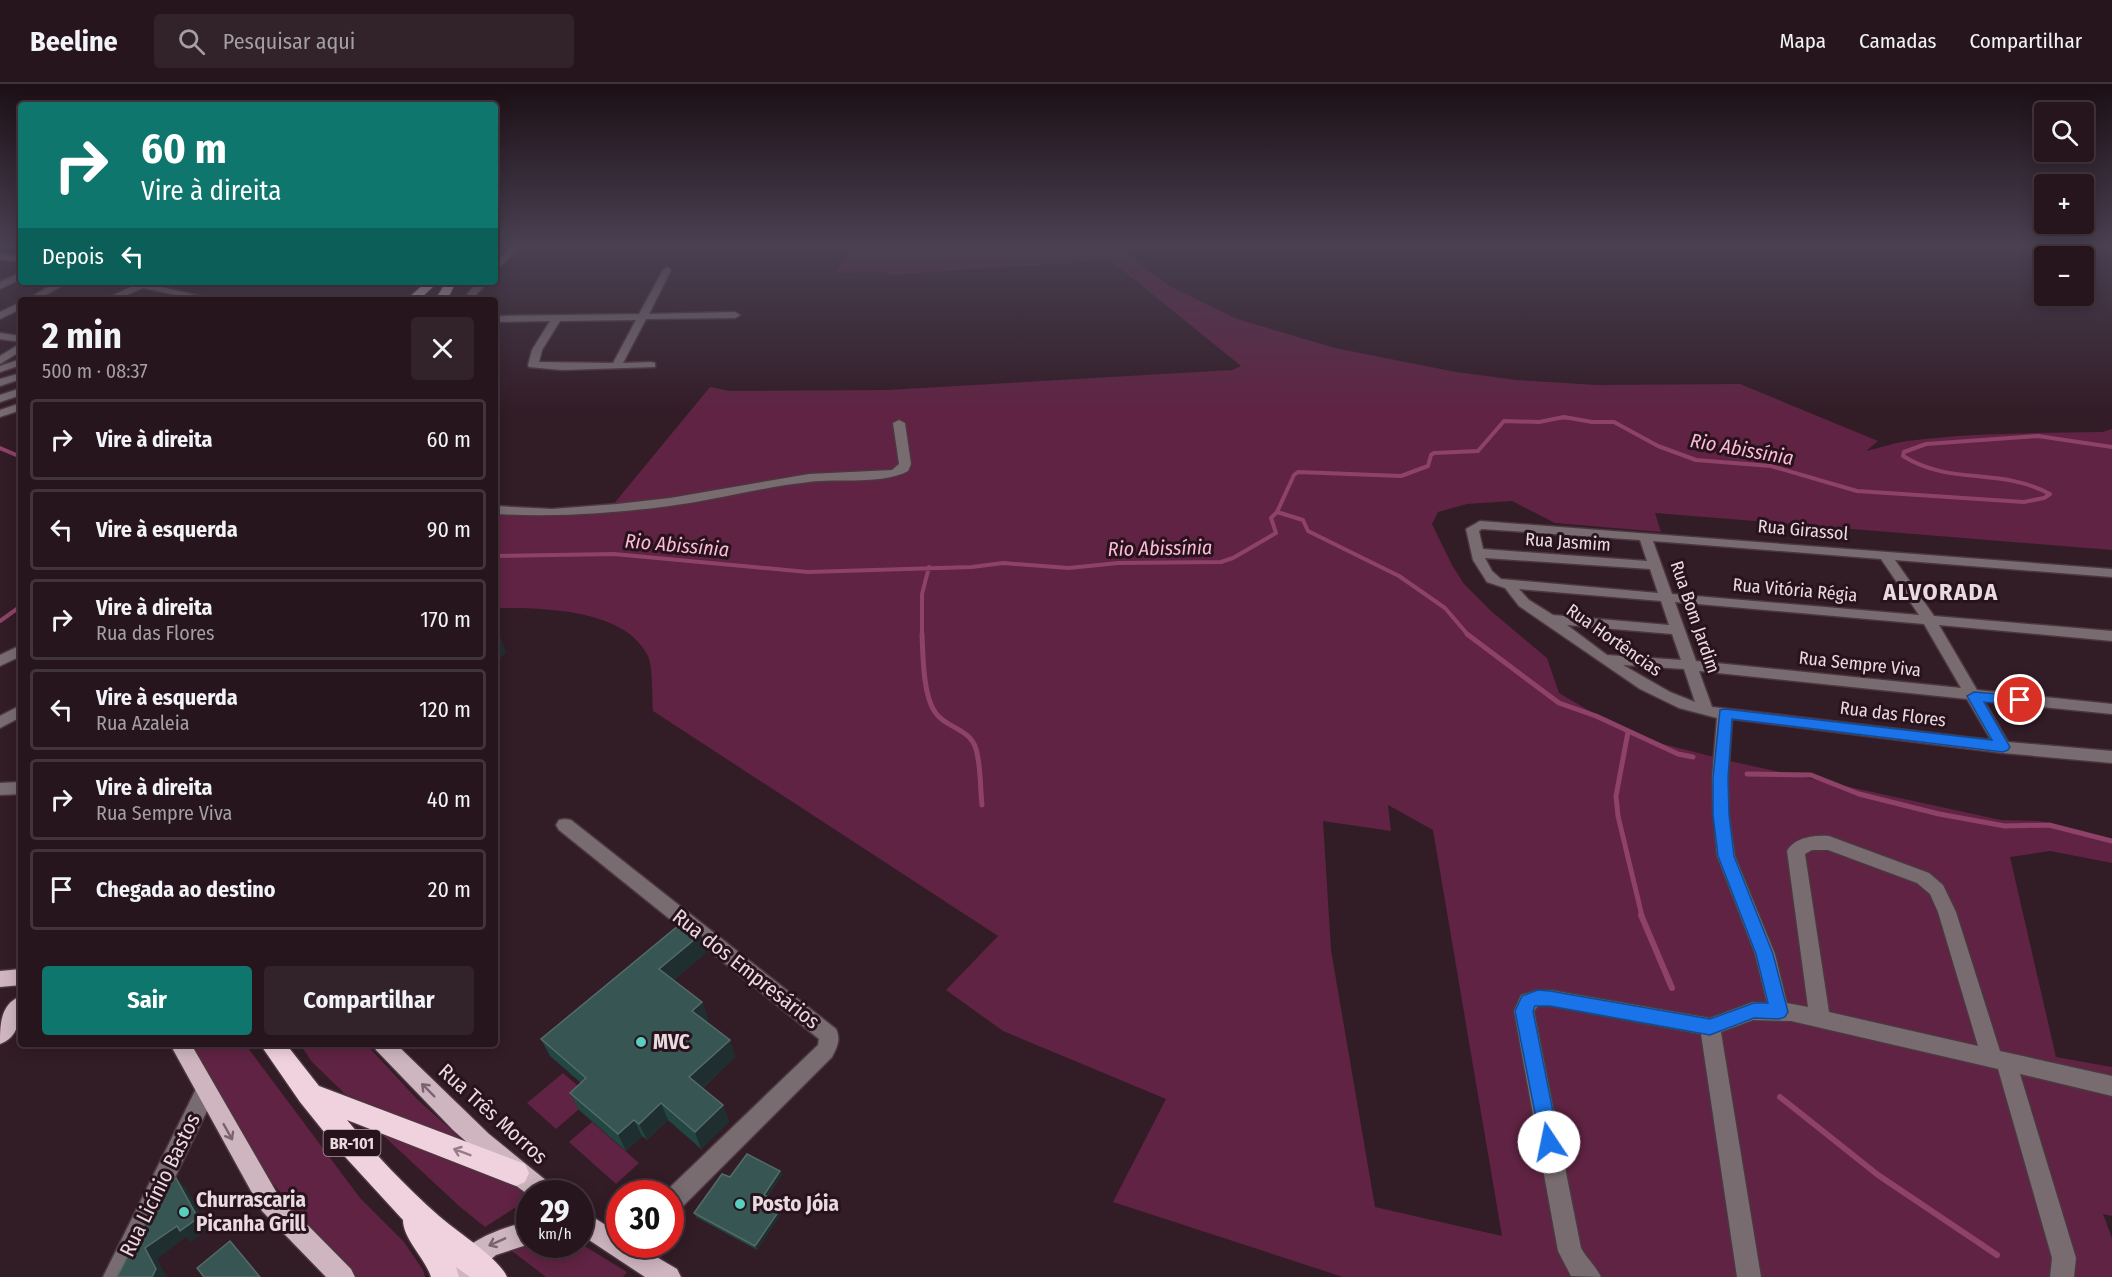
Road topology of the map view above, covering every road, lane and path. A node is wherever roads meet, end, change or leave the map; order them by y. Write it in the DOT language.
graph roads {
  1 [pos="649,303"];
  2 [pos="18,307"];
  3 [pos="735,315"];
  4 [pos="0,316"];
  5 [pos="641,316"];
  6 [pos="557,318"];
  7 [pos="498,319"];
  8 [pos="0,336"];
  9 [pos="18,343"];
  10 [pos="18,344"];
  11 [pos="18,346"];
  12 [pos="0,347"];
  13 [pos="0,361"];
  14 [pos="18,363"];
  15 [pos="651,365"];
  16 [pos="616,366"];
  17 [pos="0,369"];
  18 [pos="18,377"];
  19 [pos="0,383"];
  20 [pos="18,393"];
  21 [pos="0,399"];
  22 [pos="18,407"];
  23 [pos="0,414"];
  24 [pos="899,423"];
  25 [pos="498,510"];
  26 [pos="1645,536"];
  27 [pos="1477,553"];
  28 [pos="1885,555"];
  29 [pos="1657,566"];
  30 [pos="2112,573"];
  31 [pos="1510,585"];
  32 [pos="1667,596"];
  33 [pos="1549,619"];
  34 [pos="1929,620"];
  35 [pos="1677,630"];
  36 [pos="2112,636"];
  37 [pos="18,652"];
  38 [pos="1604,659"];
  39 [pos="0,662"];
  40 [pos="1691,665"];
  41 [pos="1974,696"];
  42 [pos="2112,709"];
  43 [pos="1706,711"];
  44 [pos="18,712"];
  45 [pos="1725,714"];
  46 [pos="0,723"];
  47 [pos="2003,747"];
  48 [pos="2112,756"];
  49 [pos="18,788"];
  50 [pos="0,789"];
  51 [pos="565,825"];
  52 [pos="18,977"];
  53 [pos="0,979"];
  54 [pos="18,1009"];
  55 [pos="1779,1012"];
  56 [pos="1820,1019"];
  57 [pos="1710,1027"];
  58 [pos="0,1035"];
  59 [pos="182,1047"];
  60 [pos="274,1047"];
  61 [pos="386,1047"];
  62 [pos="1999,1060"];
  63 [pos="2112,1086"];
  64 [pos="206,1092"];
  65 [pos="308,1093"];
  66 [pos="516,1173"];
  67 [pos="526,1180"];
  68 [pos="684,1189"];
  69 [pos="396,1194"];
  70 [pos="516,1236"];
  71 [pos="641,1258"];
  72 [pos="462,1268"];
  73 [pos="338,1274"];
  74 [pos="115,1277"];
  75 [pos="445,1277"];
  76 [pos="493,1277"];
  77 [pos="669,1277"];
  78 [pos="1589,1277"];
  79 [pos="1749,1277"];
  80 [pos="2062,1277"];
  1 -- 5 [label="street"];
  2 -- 4 [label="street"];
  3 -- 5 [label="street"];
  5 -- 6 [label="street"];
  5 -- 16 [label="street"];
  6 -- 7 [label="street"];
  6 -- 16 [label="street"];
  8 -- 9 [label="street"];
  10 -- 12 [label="street"];
  11 -- 13 [label="street"];
  14 -- 17 [label="street"];
  15 -- 16 [label="street"];
  18 -- 19 [label="street"];
  20 -- 21 [label="street"];
  22 -- 23 [label="street"];
  24 -- 25 [label="street"];
  26 -- 27 [label="street, Rua Girassol"];
  26 -- 28 [label="street, Rua Girassol"];
  26 -- 29 [label="street, Rua Bom Jardim"];
  27 -- 29 [label="street, Rua Jasmim"];
  27 -- 31 [label="street"];
  28 -- 30 [label="street, Rua Girassol"];
  28 -- 34 [label="street"];
  29 -- 32 [label="street, Rua Bom Jardim"];
  31 -- 32 [label="street, Rua Vitória Régia"];
  31 -- 33 [label="street, Rua Hortências"];
  32 -- 34 [label="street, Rua Vitória Régia"];
  32 -- 35 [label="street, Rua Bom Jardim"];
  33 -- 35 [label="street"];
  33 -- 38 [label="street, Rua Hortências"];
  34 -- 36 [label="street, Rua Vitória Régia"];
  34 -- 41 [label="street"];
  35 -- 40 [label="street, Rua Bom Jardim"];
  37 -- 39 [label="street"];
  38 -- 40 [label="street, Rua Sempre Viva"];
  38 -- 43 [label="street, Rua Hortências"];
  40 -- 41 [label="street, Rua Sempre Viva"];
  40 -- 43 [label="street, Rua Bom Jardim"];
  41 -- 42 [label="street, Rua Sempre Viva"];
  41 -- 47 [label="street"];
  43 -- 45 [label="street, Rua das Flores"];
  44 -- 46 [label="street"];
  45 -- 47 [label="street, Rua das Flores"];
  45 -- 55 [label="street"];
  47 -- 48 [label="street, Rua das Flores"];
  49 -- 50 [label="street"];
  51 -- 68 [label="street, Rua dos Empresários"];
  52 -- 53 [label="main road"];
  54 -- 58 [label="main road"];
  55 -- 56 [label="street"];
  55 -- 57 [label="street"];
  56 -- 62 [label="street"];
  56 -- 62 [label="street"];
  57 -- 78 [label="street"];
  57 -- 79 [label="street"];
  59 -- 64 [label="main road"];
  60 -- 65 [label="highway, BR-101"];
  66 -- 61 [label="main road, Rua Três Morros, one-way"];
  62 -- 63 [label="street"];
  62 -- 80 [label="street"];
  64 -- 73 [label="main road, one-way"];
  64 -- 74 [label="street, Rua Licínio Bastos"];
  66 -- 65 [label="highway, one-way"];
  65 -- 69 [label="highway, BR-101"];
  66 -- 67 [label="main road, Rua Três Morros"];
  69 -- 72 [label="highway, BR-101"];
  69 -- 75 [label="highway"];
  70 -- 72 [label="main road, one-way"];
  71 -- 77 [label="main road"];
  72 -- 76 [label="highway, BR-101"];
}
